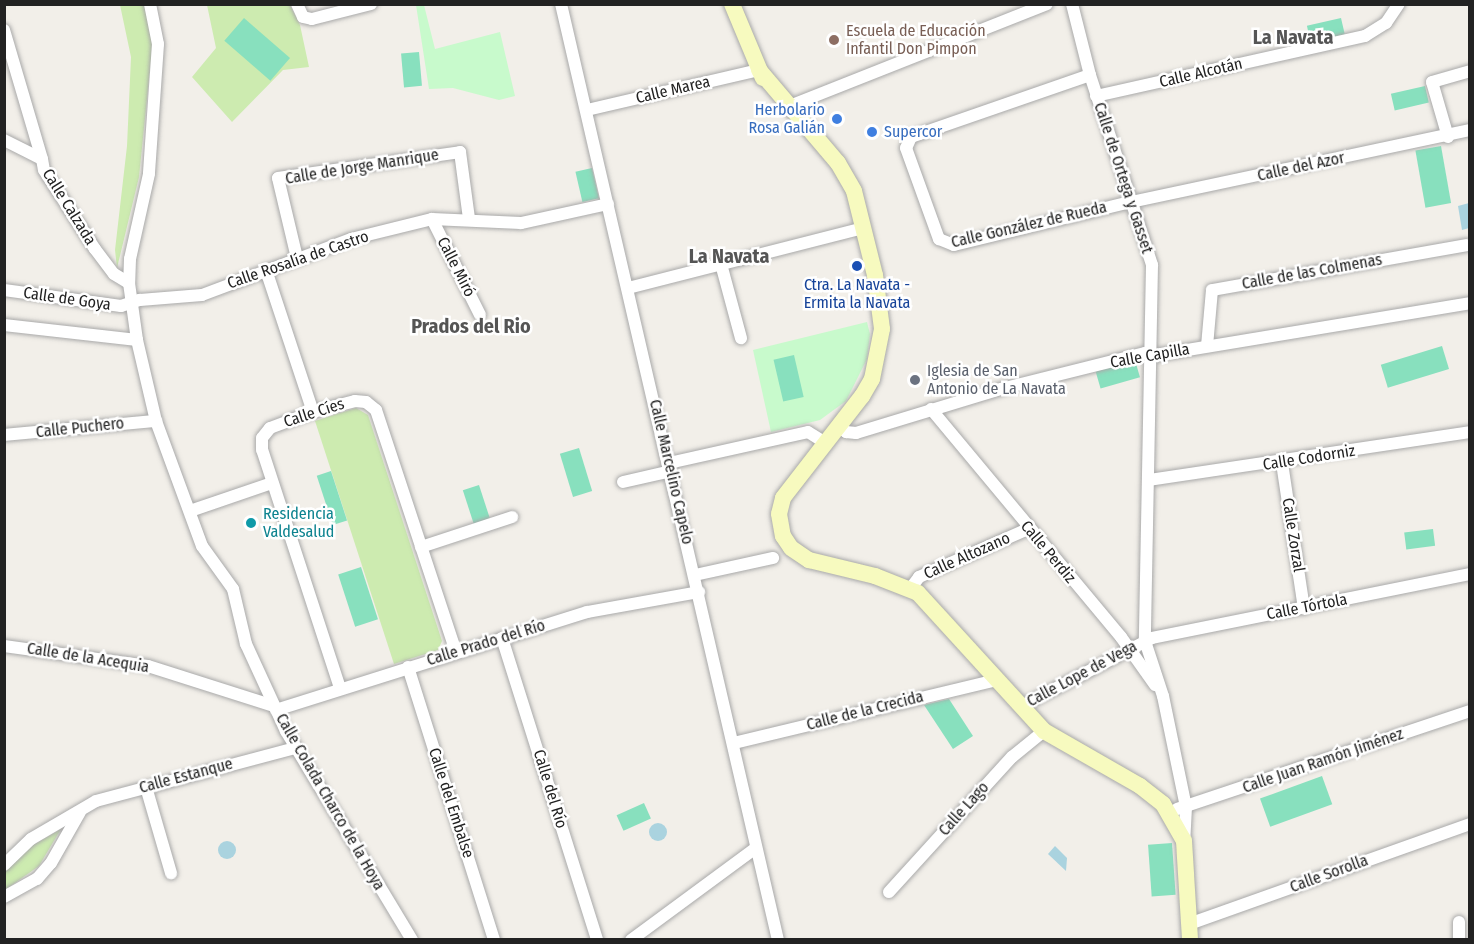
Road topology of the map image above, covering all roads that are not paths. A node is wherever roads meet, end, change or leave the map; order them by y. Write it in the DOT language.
graph roads {
  1 [pos="150,4"];
  2 [pos="297,4"];
  3 [pos="371,4"];
  4 [pos="561,4"];
  5 [pos="732,4"];
  6 [pos="1047,4"];
  7 [pos="1072,4"];
  8 [pos="1399,4"];
  9 [pos="4,30"];
  10 [pos="759,70"];
  11 [pos="1470,71"];
  12 [pos="1090,75"];
  13 [pos="768,90"];
  14 [pos="1096,96"];
  15 [pos="792,105"];
  16 [pos="587,110"];
  17 [pos="1470,130"];
  18 [pos="1448,137"];
  19 [pos="4,140"];
  20 [pos="821,157"];
  21 [pos="42,159"];
  22 [pos="855,199"];
  23 [pos="1131,202"];
  24 [pos="608,204"];
  25 [pos="432,219"];
  26 [pos="469,219"];
  27 [pos="864,228"];
  28 [pos="1467,245"];
  29 [pos="297,258"];
  30 [pos="721,264"];
  31 [pos="266,270"];
  32 [pos="129,282"];
  33 [pos="628,288"];
  34 [pos="4,290"];
  35 [pos="130,303"];
  36 [pos="1470,303"];
  37 [pos="480,315"];
  38 [pos="4,325"];
  39 [pos="741,338"];
  40 [pos="137,340"];
  41 [pos="1207,346"];
  42 [pos="1151,356"];
  43 [pos="931,410"];
  44 [pos="313,412"];
  45 [pos="156,420"];
  46 [pos="838,425"];
  47 [pos="1470,432"];
  48 [pos="4,435"];
  49 [pos="824,442"];
  50 [pos="1282,463"];
  51 [pos="670,467"];
  52 [pos="1149,480"];
  53 [pos="623,482"];
  54 [pos="272,483"];
  55 [pos="190,512"];
  56 [pos="512,517"];
  57 [pos="1028,529"];
  58 [pos="421,547"];
  59 [pos="773,558"];
  60 [pos="1470,574"];
  61 [pos="695,575"];
  62 [pos="910,589"];
  63 [pos="699,592"];
  64 [pos="1304,608"];
  65 [pos="502,638"];
  66 [pos="1145,641"];
  67 [pos="4,646"];
  68 [pos="1130,650"];
  69 [pos="456,652"];
  70 [pos="408,667"];
  71 [pos="997,680"];
  72 [pos="340,688"];
  73 [pos="1163,696"];
  74 [pos="1020,707"];
  75 [pos="275,708"];
  76 [pos="1470,711"];
  77 [pos="1044,732"];
  78 [pos="734,743"];
  79 [pos="295,748"];
  80 [pos="146,787"];
  81 [pos="1182,794"];
  82 [pos="1175,810"];
  83 [pos="80,811"];
  84 [pos="1470,824"];
  85 [pos="756,848"];
  86 [pos="4,865"];
  87 [pos="171,873"];
  88 [pos="889,892"];
  89 [pos="4,897"];
  90 [pos="1459,922"];
  91 [pos="1190,932"];
  92 [pos="412,939"];
  93 [pos="494,939"];
  94 [pos="597,939"];
  95 [pos="631,939"];
  96 [pos="778,939"];
  97 [pos="1459,939"];
  1 -- 32 [label="street, Calle Colada Charco de la Hoya"];
  2 -- 3 [label="street"];
  4 -- 16 [label="street, Calle Marcelino Capelo"];
  5 -- 10 [label="main road"];
  6 -- 15 [label="street"];
  7 -- 12 [label="street, Calle de Ortega y Gasset"];
  8 -- 14 [label="street, Calle Alcotán"];
  9 -- 21 [label="street"];
  10 -- 13 [label="main road"];
  10 -- 15 [label="main road"];
  10 -- 16 [label="street, Calle Marea"];
  11 -- 18 [label="street"];
  12 -- 14 [label="street, Calle de Ortega y Gasset"];
  12 -- 23 [label="street, Calle González de Rueda"];
  13 -- 15 [label="main road"];
  13 -- 20 [label="main road"];
  14 -- 23 [label="street, Calle de Ortega y Gasset"];
  15 -- 20 [label="main road"];
  15 -- 22 [label="main road"];
  16 -- 24 [label="street, Calle Marcelino Capelo"];
  17 -- 18 [label="street, Calle del Azor"];
  18 -- 23 [label="street, Calle del Azor"];
  19 -- 21 [label="street, Calle Calzada"];
  20 -- 22 [label="main road"];
  21 -- 32 [label="street, Calle Calzada"];
  22 -- 27 [label="main road"];
  23 -- 42 [label="street, Calle de Ortega y Gasset"];
  24 -- 26 [label="street, Calle Rosalía de Castro"];
  24 -- 33 [label="street, Calle Marcelino Capelo"];
  25 -- 26 [label="street, Calle Rosalía de Castro"];
  25 -- 29 [label="street, Calle Rosalía de Castro"];
  25 -- 37 [label="street, Calle Miró"];
  26 -- 29 [label="street, Calle de Jorge Manrique"];
  27 -- 30 [label="street"];
  27 -- 46 [label="main road"];
  28 -- 41 [label="street, Calle de las Colmenas"];
  29 -- 31 [label="street, Calle Rosalía de Castro"];
  30 -- 33 [label="street"];
  30 -- 39 [label="street"];
  31 -- 35 [label="street, Calle Rosalía de Castro"];
  31 -- 44 [label="street"];
  32 -- 35 [label="street, Calle Colada Charco de la Hoya"];
  33 -- 51 [label="street, Calle Marcelino Capelo"];
  34 -- 35 [label="street, Calle de Goya"];
  35 -- 40 [label="street, Calle Colada Charco de la Hoya"];
  36 -- 41 [label="street, Calle Capilla"];
  38 -- 40 [label="street"];
  40 -- 45 [label="street, Calle Colada Charco de la Hoya"];
  41 -- 42 [label="street, Calle Capilla"];
  42 -- 43 [label="street, Calle Capilla"];
  42 -- 52 [label="street, Calle de Ortega y Gasset"];
  43 -- 46 [label="street, Calle Capilla"];
  43 -- 57 [label="street, Calle Perdiz"];
  44 -- 54 [label="street, Calle Cíes"];
  44 -- 58 [label="street, Calle Cíes"];
  45 -- 48 [label="street, Calle Puchero"];
  45 -- 55 [label="street, Calle Colada Charco de la Hoya"];
  46 -- 49 [label="main road"];
  47 -- 50 [label="street, Calle Codorniz"];
  49 -- 51 [label="street"];
  49 -- 62 [label="main road"];
  50 -- 52 [label="street, Calle Codorniz"];
  50 -- 64 [label="street, Calle Zorzal"];
  51 -- 53 [label="street"];
  51 -- 61 [label="street, Calle Marcelino Capelo"];
  52 -- 66 [label="street, Calle de Ortega y Gasset"];
  54 -- 55 [label="street"];
  54 -- 72 [label="street, Calle Cíes"];
  55 -- 75 [label="street, Calle Colada Charco de la Hoya"];
  56 -- 58 [label="street"];
  57 -- 62 [label="street, Calle Altozano"];
  57 -- 68 [label="street, Calle Perdiz"];
  58 -- 69 [label="street, Calle Cíes"];
  59 -- 61 [label="street"];
  60 -- 64 [label="street, Calle Tórtola"];
  61 -- 63 [label="street, Calle Marcelino Capelo"];
  62 -- 71 [label="main road"];
  63 -- 65 [label="street, Calle Prado del Río"];
  63 -- 78 [label="street, Calle Marcelino Capelo"];
  64 -- 66 [label="street, Calle Tórtola"];
  65 -- 69 [label="street, Calle Prado del Río"];
  65 -- 94 [label="street, Calle del Río"];
  66 -- 68 [label="street, Calle Lope de Vega"];
  66 -- 73 [label="street, Calle Perdiz"];
  67 -- 75 [label="street, Calle de la Acequia"];
  68 -- 73 [label="street, Calle Perdiz"];
  68 -- 74 [label="street, Calle Lope de Vega"];
  69 -- 70 [label="street, Calle Prado del Río"];
  70 -- 72 [label="street, Calle Prado del Río"];
  70 -- 93 [label="street, Calle del Embalse"];
  71 -- 74 [label="main road"];
  71 -- 78 [label="street, Calle de la Crecida"];
  72 -- 75 [label="street, Calle Prado del Río"];
  73 -- 81 [label="street, Calle Perdiz"];
  74 -- 77 [label="main road"];
  75 -- 79 [label="street, Calle Colada Charco de la Hoya"];
  76 -- 82 [label="street, Calle Juan Ramón Jiménez"];
  77 -- 82 [label="main road"];
  77 -- 88 [label="street, Calle Lago"];
  78 -- 85 [label="street, Calle Marcelino Capelo"];
  79 -- 80 [label="street, Calle Estanque"];
  79 -- 92 [label="street, Calle Colada Charco de la Hoya"];
  80 -- 83 [label="street, Calle Estanque"];
  80 -- 87 [label="street"];
  81 -- 82 [label="street, Calle Perdiz"];
  81 -- 82 [label="street"];
  82 -- 91 [label="main road"];
  83 -- 86 [label="street, Calle Estanque"];
  83 -- 89 [label="street"];
  84 -- 91 [label="street, Calle Sorolla"];
  85 -- 95 [label="street"];
  85 -- 96 [label="street, Calle Marcelino Capelo"];
  90 -- 97 [label="street"];
}
